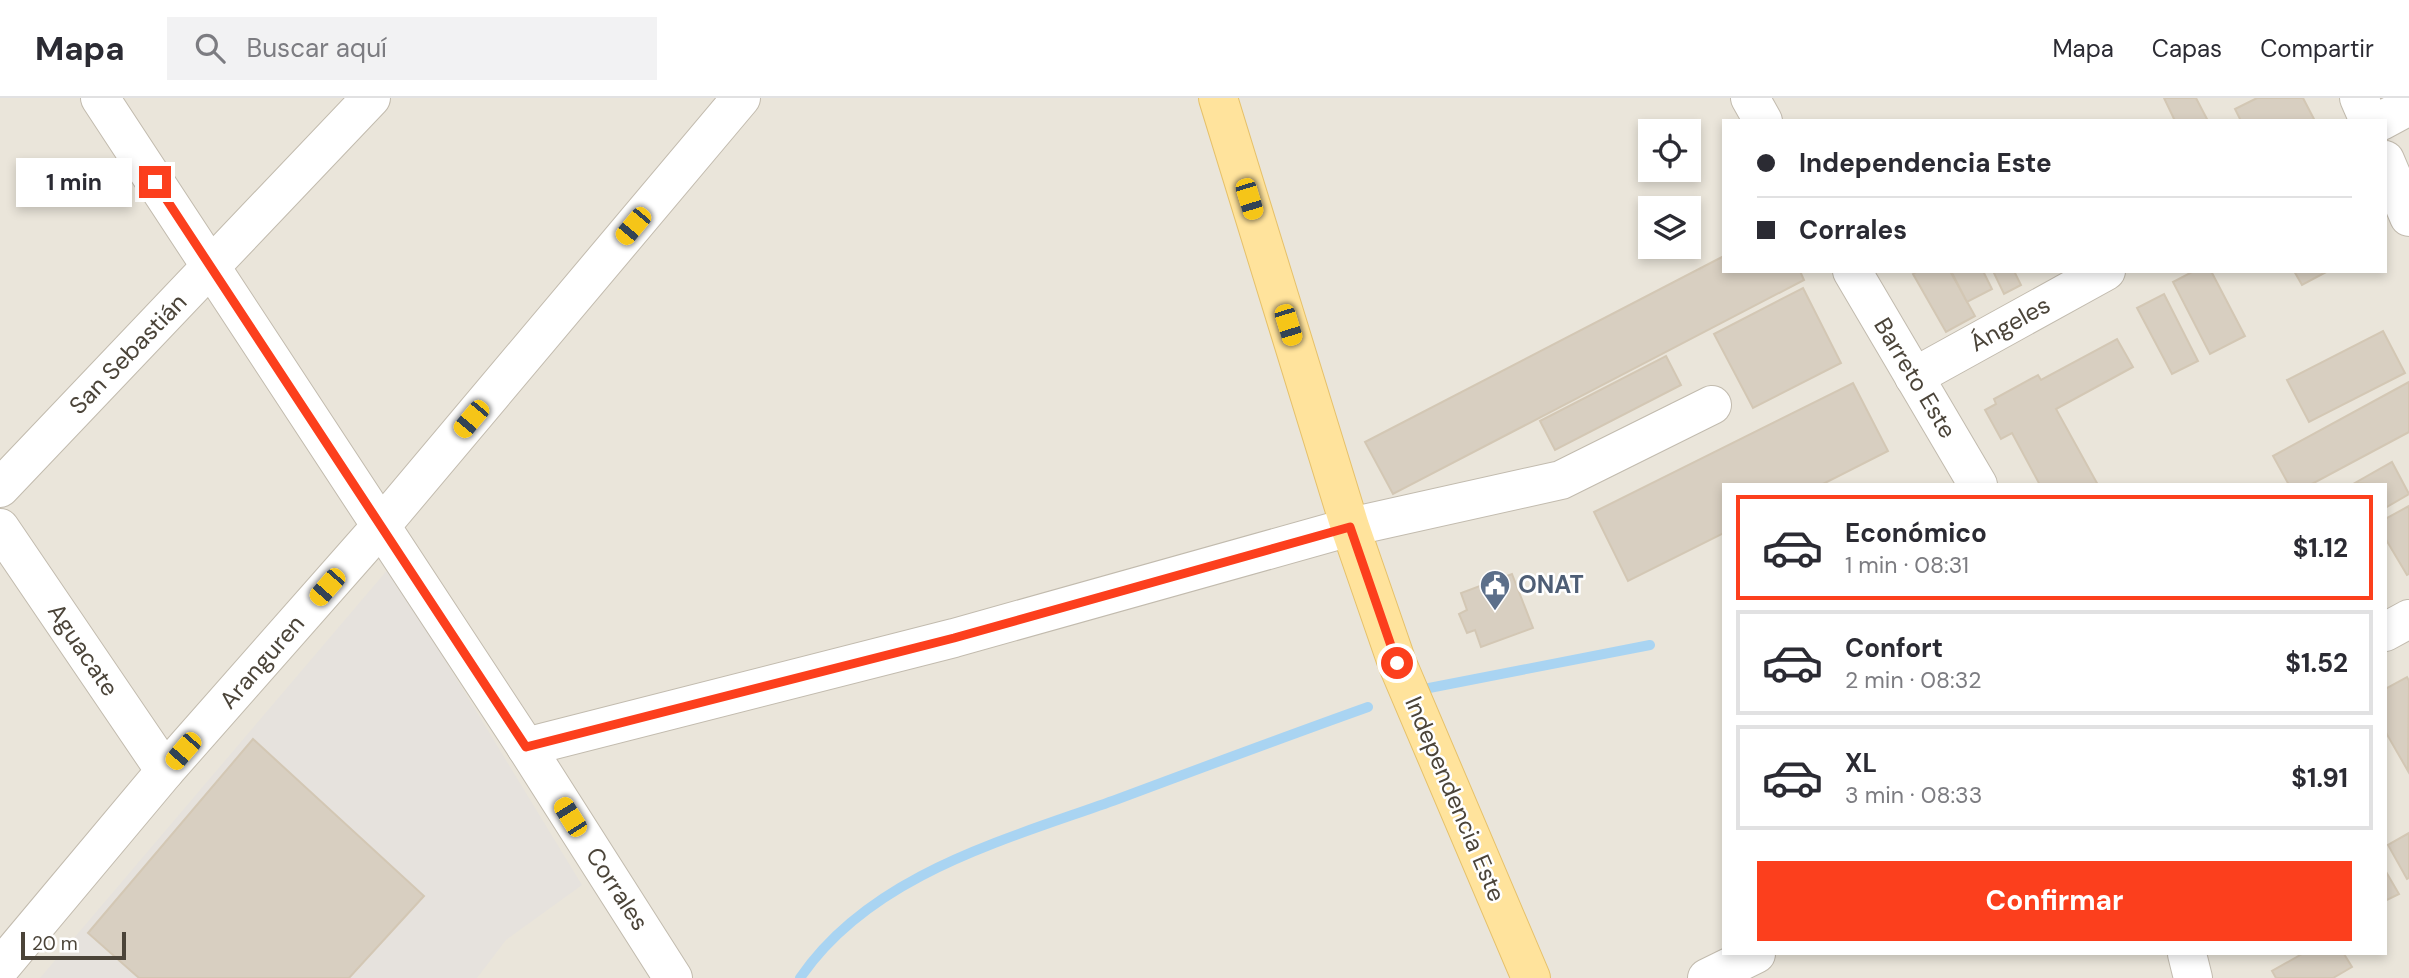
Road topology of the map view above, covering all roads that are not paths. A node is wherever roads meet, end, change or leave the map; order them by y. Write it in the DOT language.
graph roads {
  1 [pos="100,98"];
  2 [pos="371,98"];
  3 [pos="741,98"];
  4 [pos="1218,98"];
  5 [pos="1750,98"];
  6 [pos="2359,98"];
  7 [pos="2409,106"];
  8 [pos="1762,119"];
  9 [pos="2368,119"];
  10 [pos="2385,119"];
  11 [pos="2387,165"];
  12 [pos="2409,217"];
  13 [pos="211,266"];
  14 [pos="1853,273"];
  15 [pos="2102,273"];
  16 [pos="1914,377"];
  17 [pos="1712,405"];
  18 [pos="1977,483"];
  19 [pos="0,488"];
  20 [pos="381,526"];
  21 [pos="1350,527"];
  22 [pos="0,528"];
  23 [pos="2409,619"];
  24 [pos="2387,631"];
  25 [pos="526,747"];
  26 [pos="165,772"];
  27 [pos="1754,955"];
  28 [pos="2187,955"];
  29 [pos="0,968"];
  30 [pos="673,978"];
  31 [pos="1531,978"];
  32 [pos="1707,978"];
  33 [pos="2193,978"];
  1 -- 13 [label="street, Corrales"];
  2 -- 13 [label="street, San Sebastián"];
  3 -- 20 [label="street, Aranguren"];
  4 -- 21 [label="main road, Independencia Este"];
  5 -- 8 [label="street"];
  6 -- 9 [label="street"];
  7 -- 10 [label="street"];
  11 -- 12 [label="street"];
  13 -- 19 [label="street, San Sebastián"];
  13 -- 20 [label="street, Corrales"];
  14 -- 16 [label="street, Barreto Este"];
  15 -- 16 [label="street, Ángeles"];
  16 -- 18 [label="street, Barreto Este"];
  17 -- 21 [label="street"];
  20 -- 25 [label="street, Corrales"];
  20 -- 26 [label="street, Aranguren"];
  21 -- 25 [label="street"];
  21 -- 31 [label="main road, Independencia Este"];
  22 -- 26 [label="street, Aguacate"];
  23 -- 24 [label="street"];
  25 -- 30 [label="street, Corrales"];
  26 -- 29 [label="street, Aranguren"];
  27 -- 32 [label="street"];
  28 -- 33 [label="street"];
}
